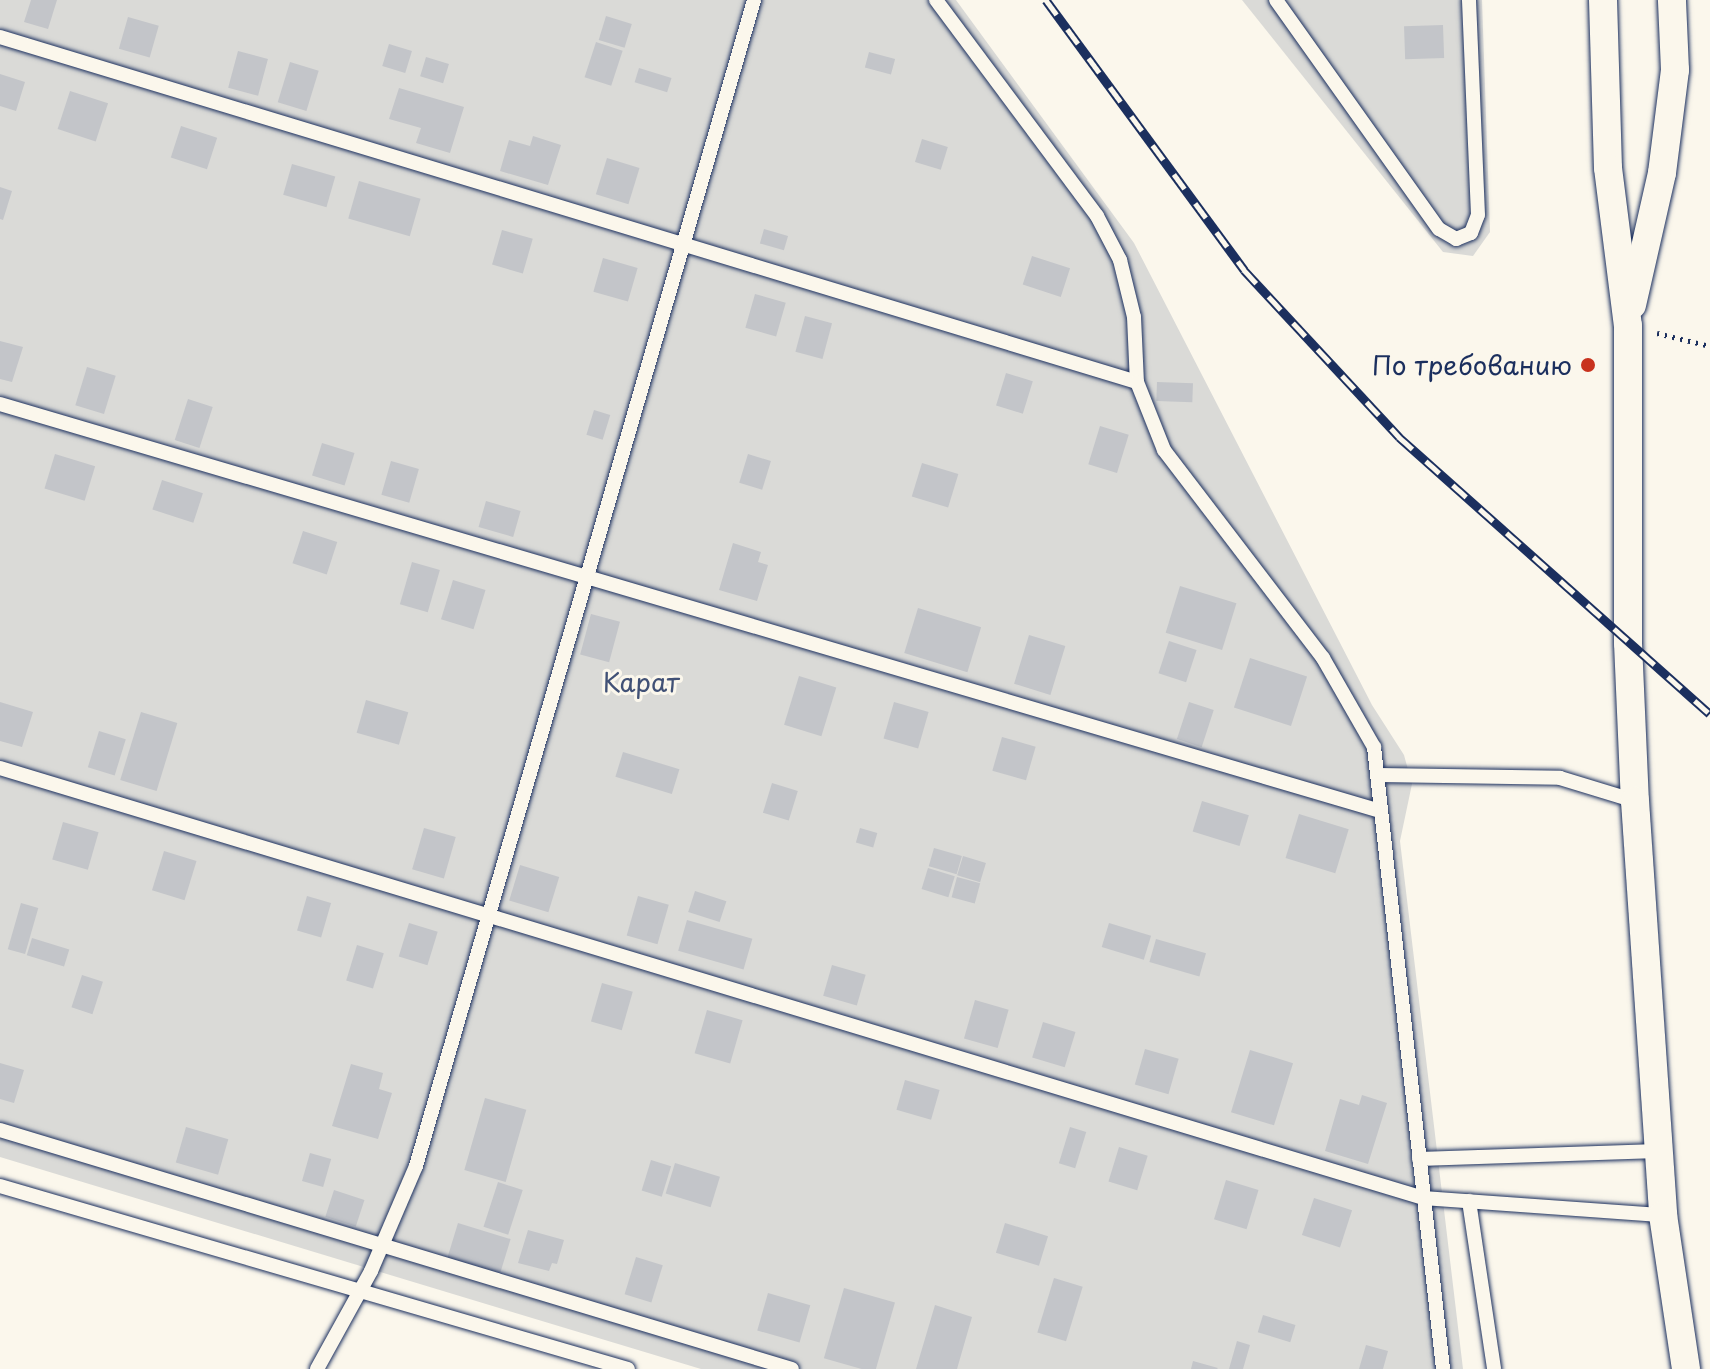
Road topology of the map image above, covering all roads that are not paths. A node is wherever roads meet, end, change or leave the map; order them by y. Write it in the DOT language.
graph roads {
  1 [pos="754,0"];
  2 [pos="936,0"];
  3 [pos="1276,0"];
  4 [pos="1469,0"];
  5 [pos="1603,0"];
  6 [pos="1672,0"];
  7 [pos="0,37"];
  8 [pos="685,244"];
  9 [pos="1628,326"];
  10 [pos="1137,382"];
  11 [pos="0,404"];
  12 [pos="584,580"];
  13 [pos="0,768"];
  14 [pos="1379,775"];
  15 [pos="1635,801"];
  16 [pos="1380,811"];
  17 [pos="485,915"];
  18 [pos="0,1130"];
  19 [pos="1658,1151"];
  20 [pos="1419,1159"];
  21 [pos="0,1186"];
  22 [pos="1423,1198"];
  23 [pos="1469,1201"];
  24 [pos="1663,1215"];
  25 [pos="383,1243"];
  26 [pos="359,1293"];
  27 [pos="317,1369"];
  28 [pos="628,1369"];
  29 [pos="792,1369"];
  30 [pos="1443,1369"];
  31 [pos="1494,1369"];
  32 [pos="1686,1369"];
  1 -- 8 [label="lane"];
  2 -- 10 [label="lane"];
  3 -- 4 [label="lane"];
  5 -- 9 [label="street"];
  6 -- 9 [label="street"];
  7 -- 8 [label="lane"];
  8 -- 10 [label="lane"];
  8 -- 12 [label="lane"];
  9 -- 15 [label="street"];
  10 -- 14 [label="lane"];
  11 -- 12 [label="lane"];
  12 -- 16 [label="lane"];
  12 -- 17 [label="lane"];
  13 -- 17 [label="lane"];
  14 -- 15 [label="lane"];
  14 -- 16 [label="lane"];
  15 -- 19 [label="street"];
  16 -- 20 [label="lane"];
  17 -- 22 [label="lane"];
  17 -- 25 [label="lane"];
  18 -- 25 [label="lane"];
  19 -- 20 [label="lane"];
  19 -- 24 [label="street"];
  20 -- 22 [label="lane"];
  21 -- 26 [label="lane"];
  22 -- 23 [label="lane"];
  22 -- 30 [label="lane"];
  23 -- 24 [label="lane"];
  23 -- 31 [label="lane"];
  24 -- 32 [label="street"];
  25 -- 26 [label="lane"];
  25 -- 29 [label="lane"];
  26 -- 27 [label="lane"];
  26 -- 28 [label="lane"];
}
